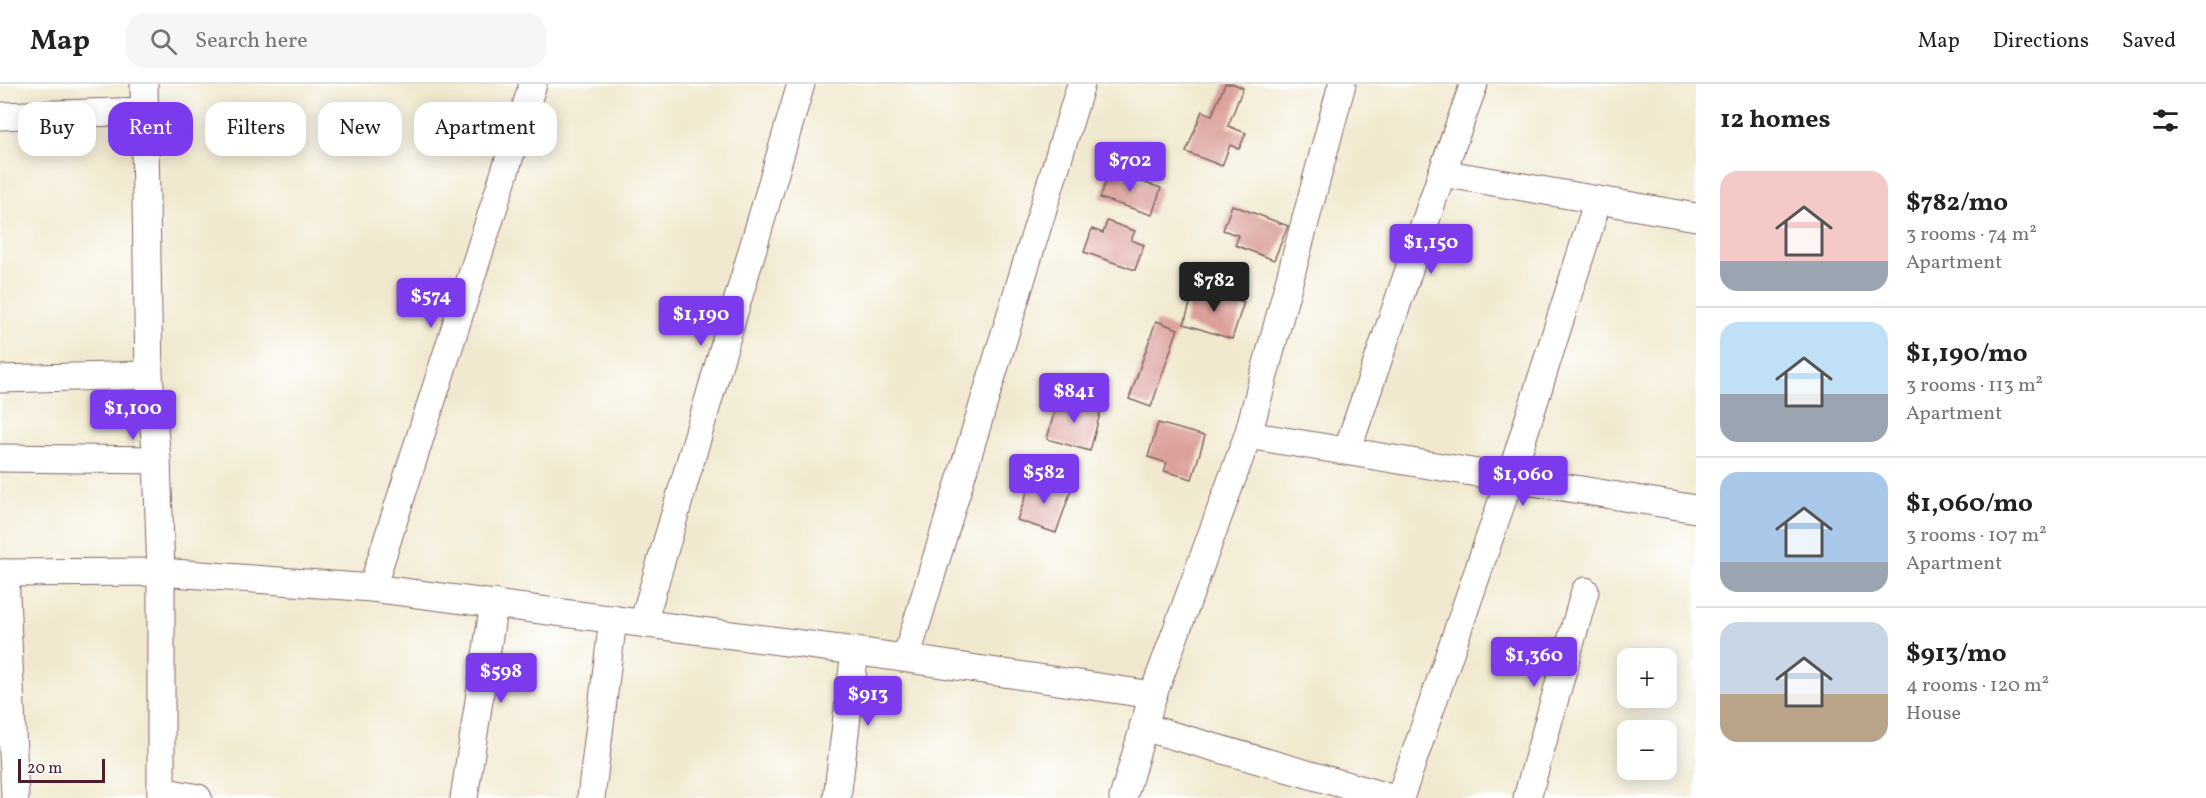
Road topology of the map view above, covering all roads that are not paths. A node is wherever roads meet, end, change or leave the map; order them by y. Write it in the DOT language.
graph roads {
  1 [pos="144,84"];
  2 [pos="533,84"];
  3 [pos="801,84"];
  4 [pos="1081,84"];
  5 [pos="1342,84"];
  6 [pos="1474,84"];
  7 [pos="145,102"];
  8 [pos="108,112"];
  9 [pos="0,116"];
  10 [pos="146,156"];
  11 [pos="1442,173"];
  12 [pos="1598,200"];
  13 [pos="1696,217"];
  14 [pos="149,375"];
  15 [pos="0,379"];
  16 [pos="1248,435"];
  17 [pos="1347,451"];
  18 [pos="0,458"];
  19 [pos="158,460"];
  20 [pos="1510,478"];
  21 [pos="1696,509"];
  22 [pos="161,572"];
  23 [pos="3,573"];
  24 [pos="372,588"];
  25 [pos="1585,591"];
  26 [pos="494,603"];
  27 [pos="614,619"];
  28 [pos="644,623"];
  29 [pos="855,651"];
  30 [pos="906,658"];
  31 [pos="1153,695"];
  32 [pos="1143,727"];
  33 [pos="161,795"];
  34 [pos="15,798"];
  35 [pos="198,798"];
  36 [pos="464,798"];
  37 [pos="591,798"];
  38 [pos="837,798"];
  39 [pos="1123,798"];
  40 [pos="1391,798"];
  41 [pos="1400,798"];
  42 [pos="1527,798"];
  1 -- 7 [label="street"];
  2 -- 24 [label="street"];
  3 -- 28 [label="street"];
  4 -- 30 [label="street"];
  5 -- 16 [label="street"];
  6 -- 11 [label="street"];
  8 -- 9 [label="street"];
  10 -- 14 [label="street"];
  11 -- 12 [label="street"];
  11 -- 17 [label="street"];
  12 -- 13 [label="street"];
  12 -- 20 [label="street"];
  14 -- 15 [label="street"];
  14 -- 19 [label="street"];
  16 -- 17 [label="street"];
  16 -- 31 [label="street"];
  17 -- 20 [label="street"];
  18 -- 19 [label="street"];
  19 -- 22 [label="street"];
  20 -- 21 [label="street"];
  20 -- 41 [label="street"];
  22 -- 23 [label="street"];
  22 -- 24 [label="street"];
  22 -- 33 [label="street"];
  23 -- 34 [label="street"];
  24 -- 26 [label="street"];
  25 -- 42 [label="street"];
  26 -- 27 [label="street"];
  26 -- 36 [label="street"];
  27 -- 28 [label="street"];
  27 -- 37 [label="street"];
  28 -- 29 [label="street"];
  29 -- 30 [label="street"];
  29 -- 38 [label="street"];
  30 -- 31 [label="street"];
  31 -- 32 [label="street"];
  32 -- 39 [label="street"];
  32 -- 40 [label="street"];
  33 -- 35 [label="street"];
}
